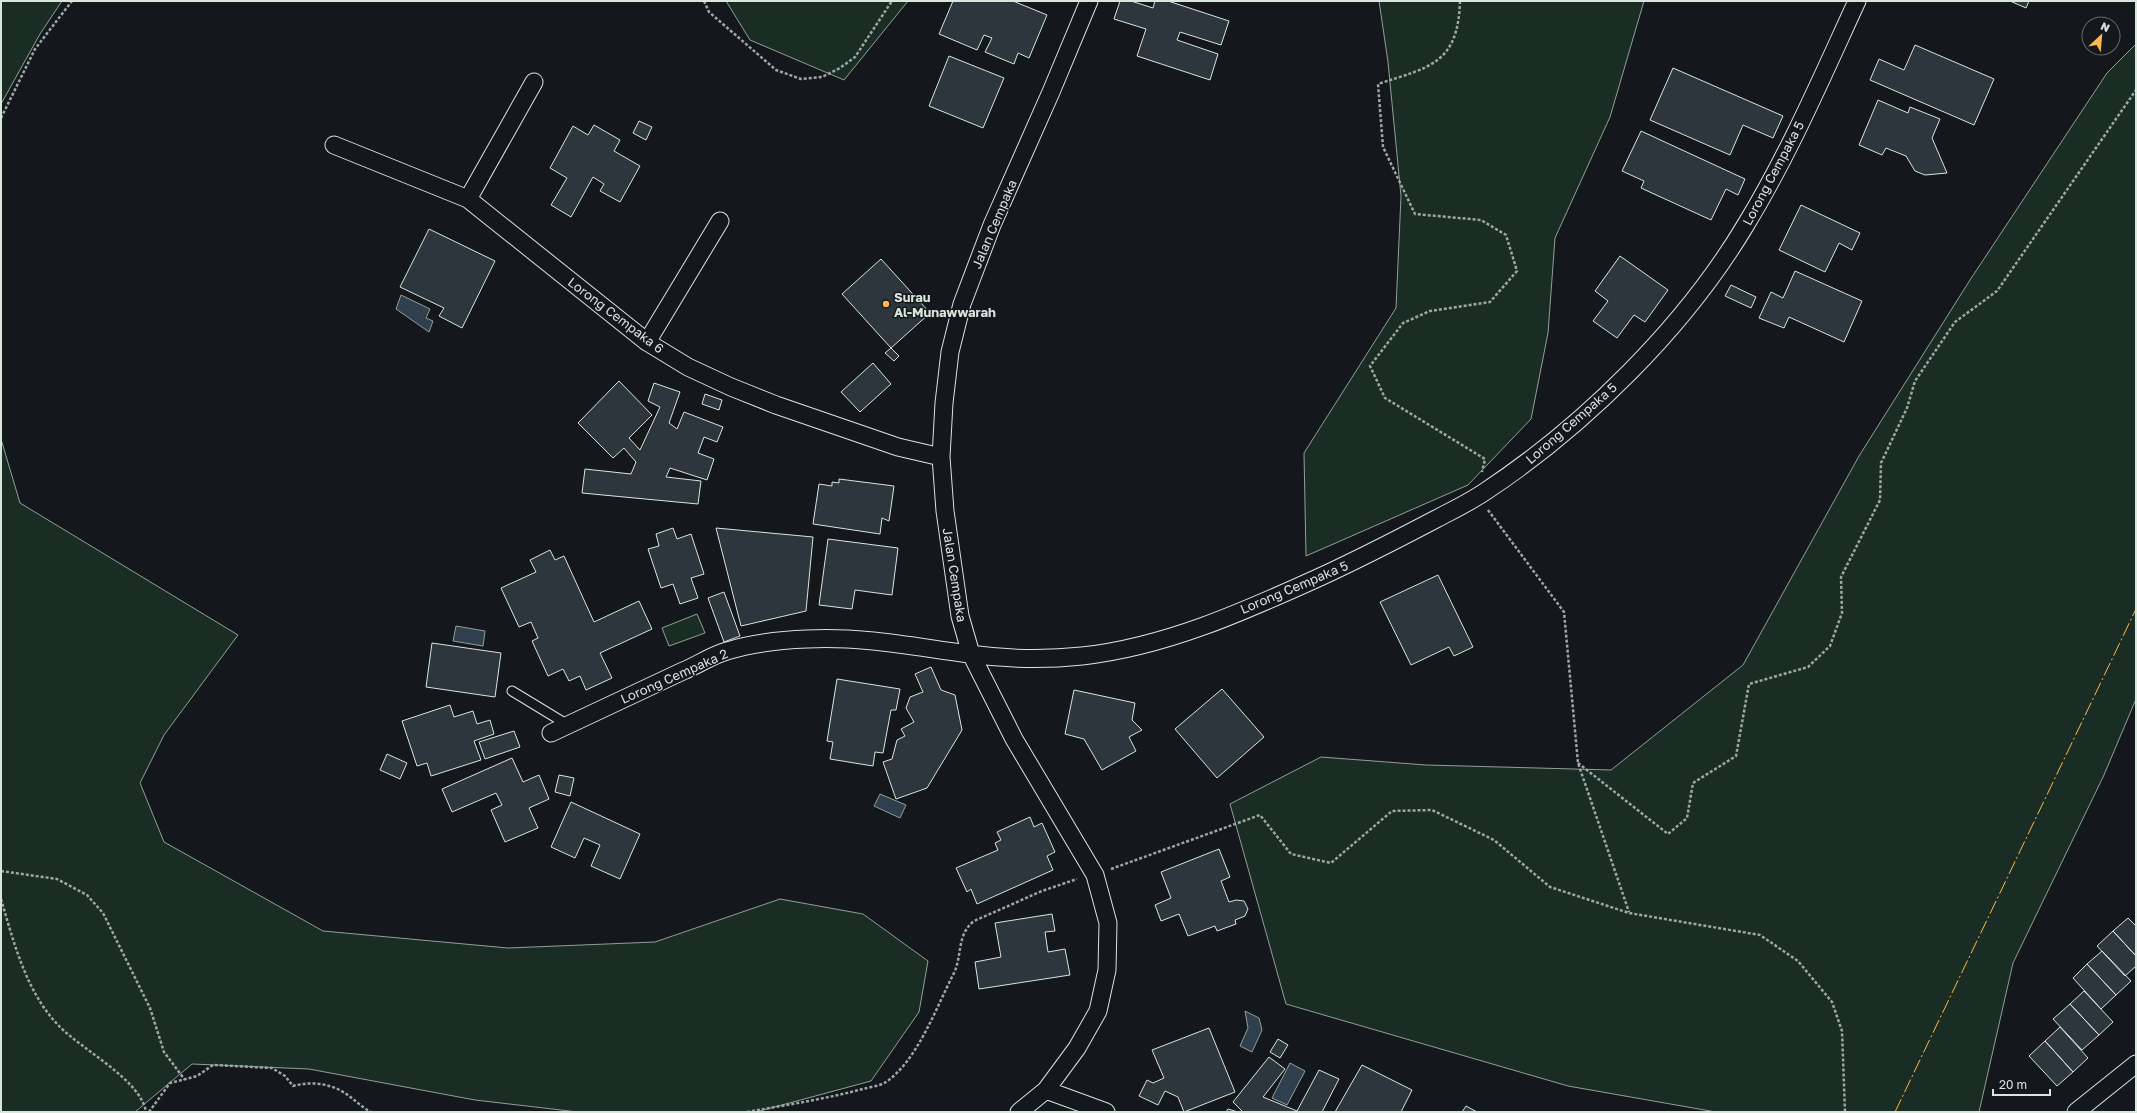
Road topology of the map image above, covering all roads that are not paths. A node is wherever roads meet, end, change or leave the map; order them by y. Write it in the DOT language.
graph roads {
  1 [pos="1089,1"];
  2 [pos="1857,1"];
  3 [pos="534,82"];
  4 [pos="334,145"];
  5 [pos="468,199"];
  6 [pos="720,221"];
  7 [pos="647,342"];
  8 [pos="941,457"];
  9 [pos="971,654"];
  10 [pos="512,691"];
  11 [pos="568,725"];
  12 [pos="551,733"];
  13 [pos="2136,1064"];
  14 [pos="1046,1090"];
  15 [pos="1019,1112"];
  16 [pos="1106,1112"];
  17 [pos="2076,1112"];
  1 -- 8 [label="street, Jalan Cempaka"];
  2 -- 9 [label="street, Lorong Cempaka 5"];
  3 -- 5 [label="street"];
  4 -- 5 [label="street, Lorong Cempaka 6"];
  5 -- 7 [label="street, Lorong Cempaka 6"];
  6 -- 7 [label="street"];
  7 -- 8 [label="street, Lorong Cempaka 6"];
  8 -- 9 [label="street, Jalan Cempaka"];
  9 -- 11 [label="street, Lorong Cempaka 2"];
  9 -- 14 [label="street, Jalan Cempaka"];
  10 -- 11 [label="lane"];
  11 -- 12 [label="street, Lorong Cempaka 2"];
  13 -- 17 [label="street"];
  14 -- 15 [label="street, Jalan Cempaka"];
  14 -- 16 [label="street"];
}
